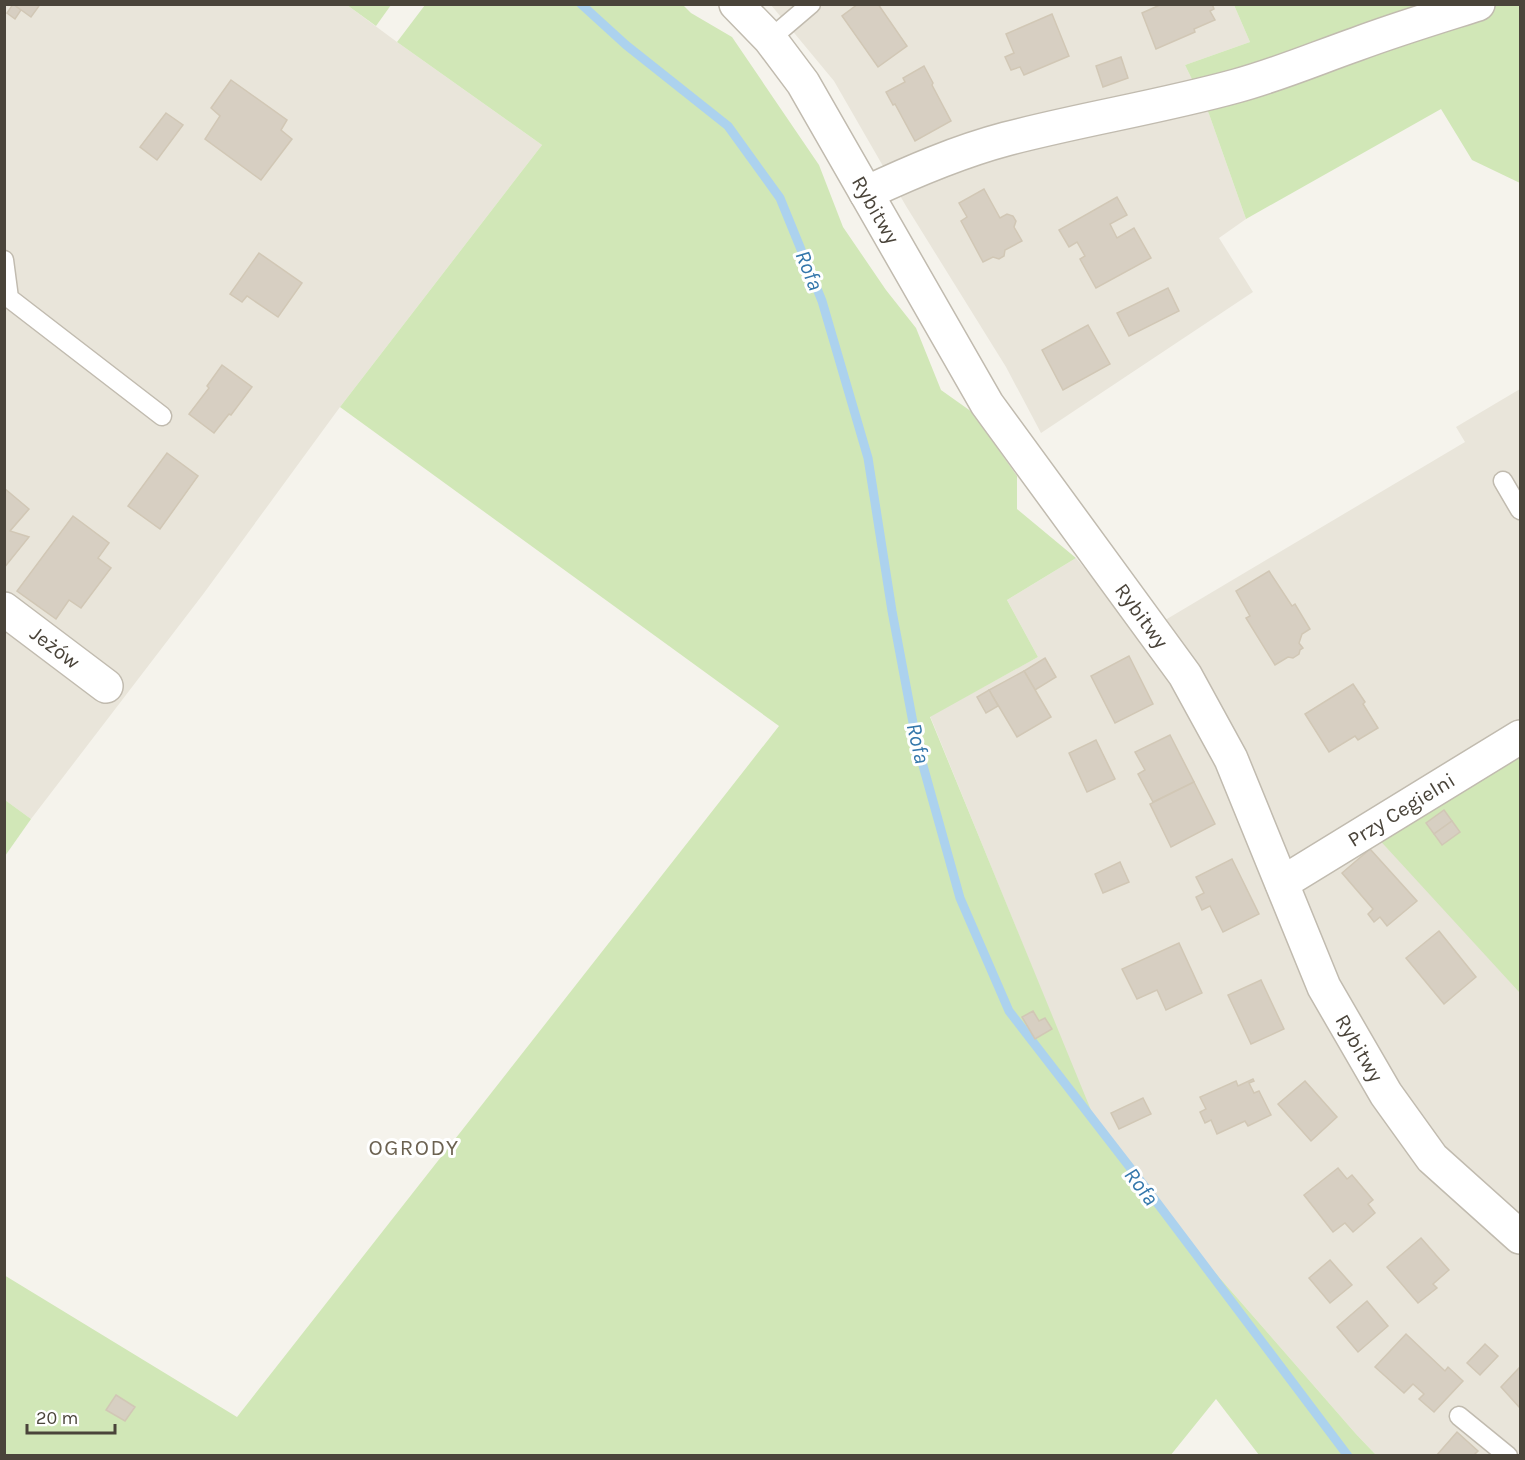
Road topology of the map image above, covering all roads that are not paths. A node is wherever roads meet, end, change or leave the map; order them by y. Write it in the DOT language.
graph roads {
  1 [pos="736,4"];
  2 [pos="811,4"];
  3 [pos="1478,4"];
  4 [pos="770,39"];
  5 [pos="866,193"];
  6 [pos="4,260"];
  7 [pos="162,416"];
  8 [pos="1503,481"];
  9 [pos="1521,510"];
  10 [pos="4,609"];
  11 [pos="106,687"];
  12 [pos="1521,737"];
  13 [pos="1282,883"];
  14 [pos="1521,1237"];
  15 [pos="1459,1416"];
  16 [pos="1508,1455"];
  1 -- 4 [label="street, Rybitwy"];
  2 -- 4 [label="lane"];
  3 -- 5 [label="street"];
  4 -- 5 [label="street, Rybitwy"];
  5 -- 13 [label="street, Rybitwy"];
  6 -- 7 [label="lane"];
  8 -- 9 [label="lane"];
  10 -- 11 [label="street, Jeżów"];
  12 -- 13 [label="street, Przy Cegielni"];
  13 -- 14 [label="street, Rybitwy"];
  15 -- 16 [label="lane"];
}
